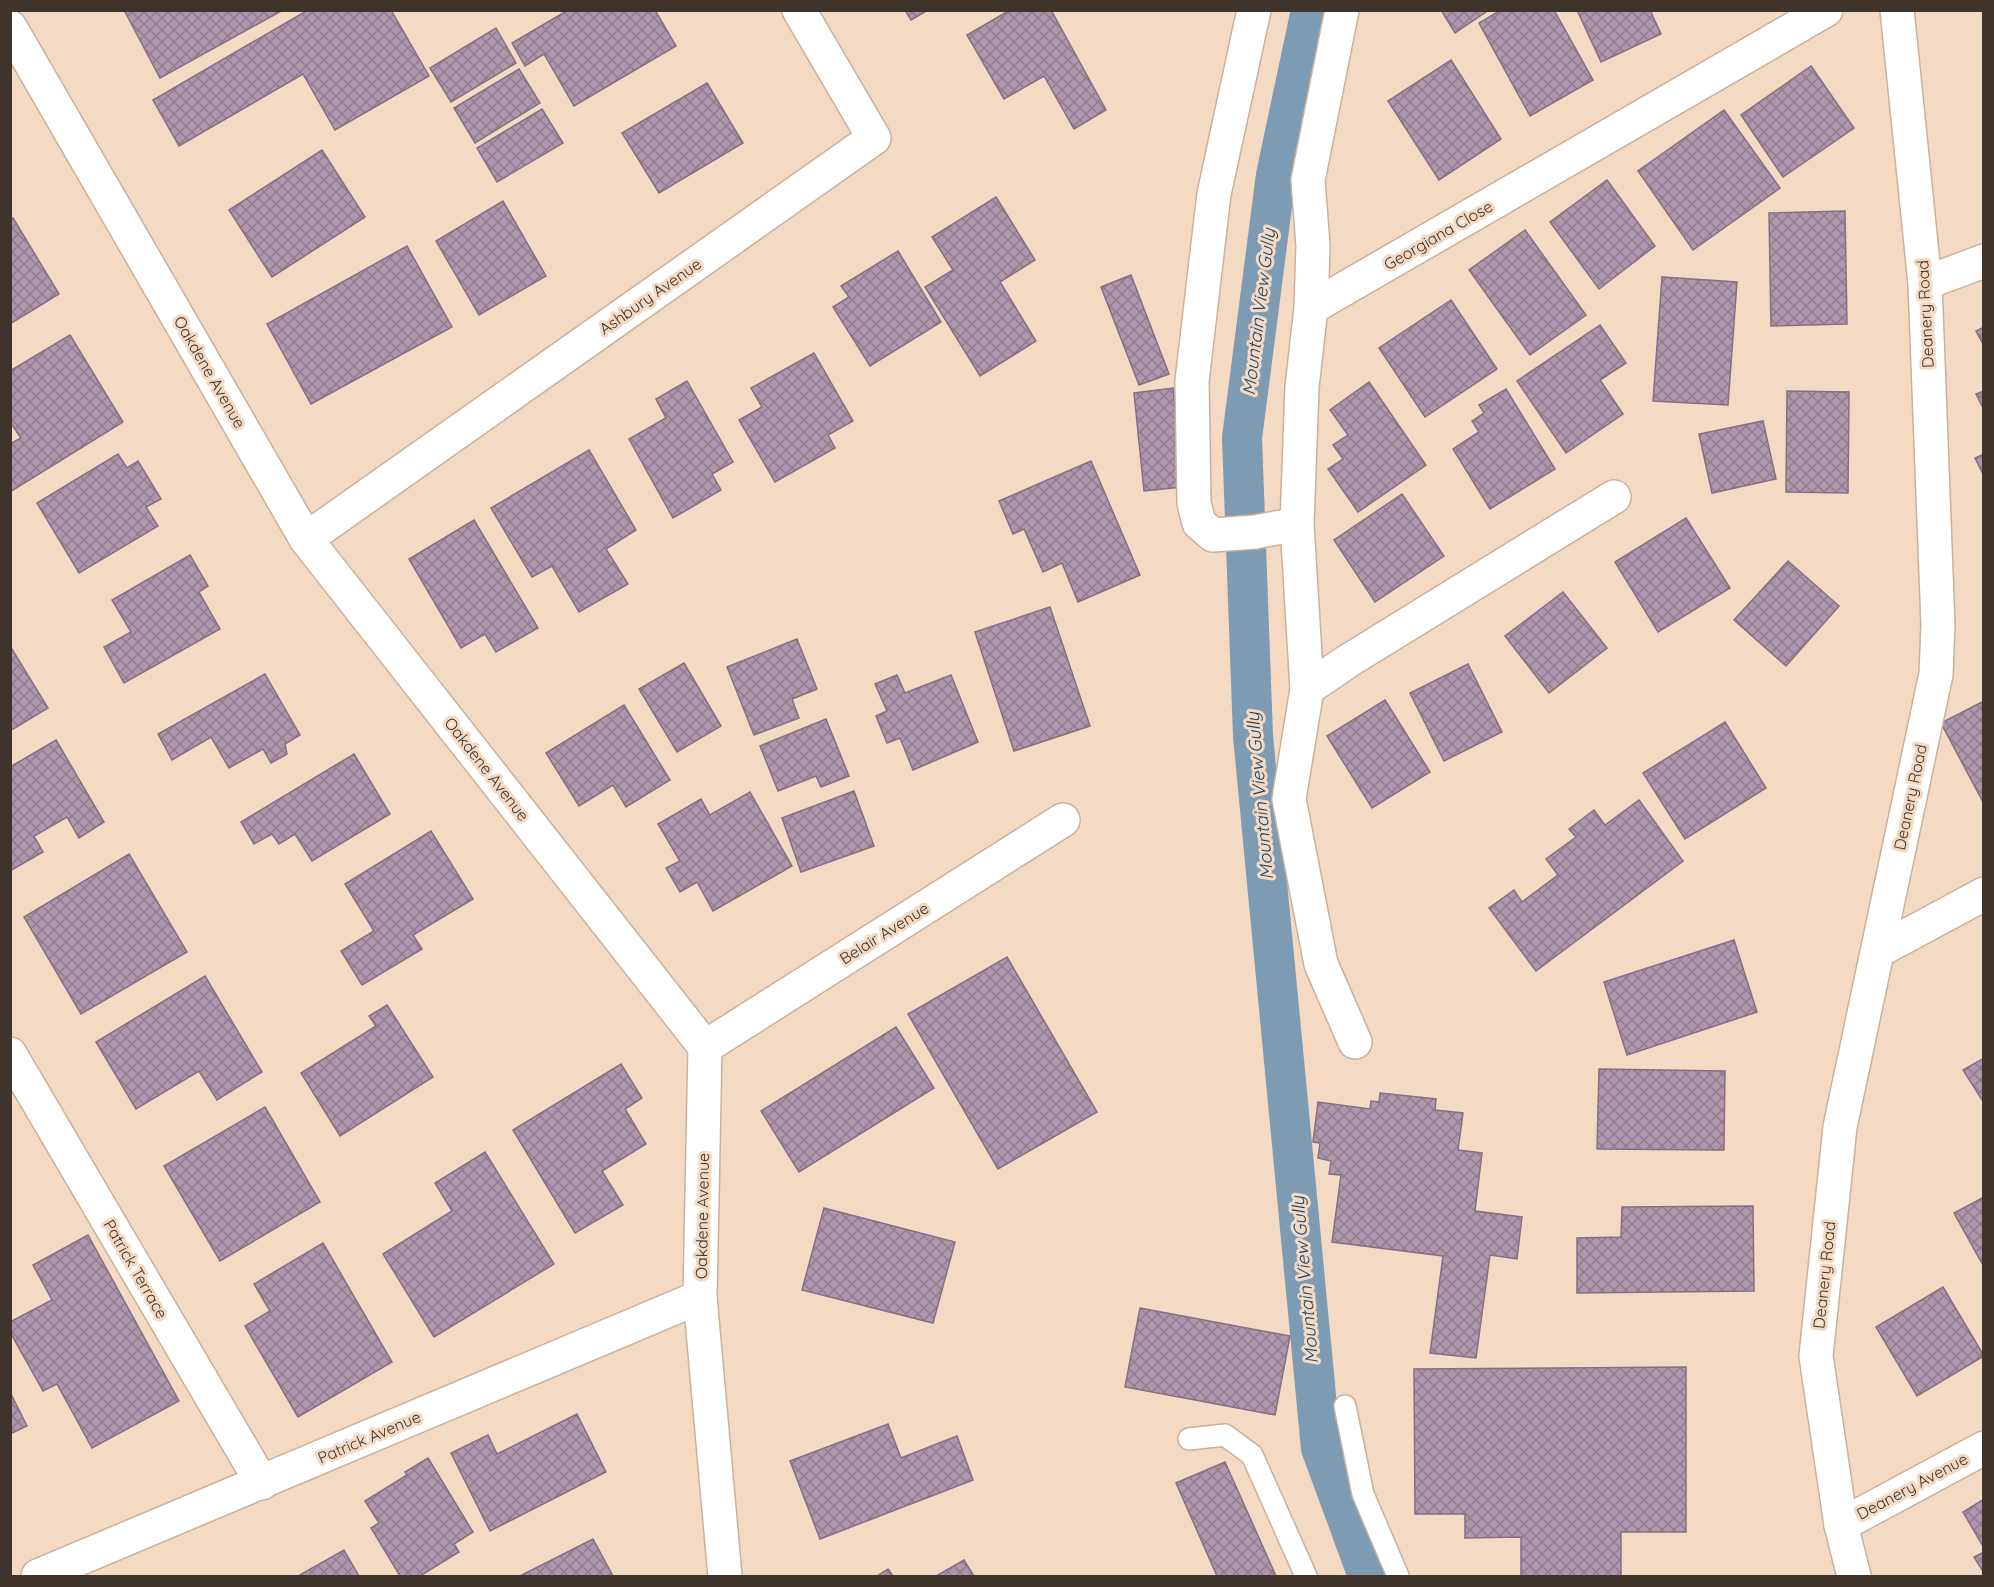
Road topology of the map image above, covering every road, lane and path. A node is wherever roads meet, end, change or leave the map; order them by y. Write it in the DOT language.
graph roads {
  1 [pos="799,10"];
  2 [pos="1254,10"];
  3 [pos="1342,10"];
  4 [pos="1826,10"];
  5 [pos="1897,10"];
  6 [pos="10,27"];
  7 [pos="1983,261"];
  8 [pos="1925,283"];
  9 [pos="1311,308"];
  10 [pos="1614,497"];
  11 [pos="1297,524"];
  12 [pos="306,539"];
  13 [pos="1307,689"];
  14 [pos="1063,820"];
  15 [pos="1983,894"];
  16 [pos="1878,951"];
  17 [pos="1354,1042"];
  18 [pos="705,1047"];
  19 [pos="10,1054"];
  20 [pos="700,1297"];
  21 [pos="1345,1406"];
  22 [pos="1189,1439"];
  23 [pos="1983,1448"];
  24 [pos="262,1483"];
  25 [pos="1841,1525"];
  26 [pos="38,1576"];
  27 [pos="725,1576"];
  28 [pos="1306,1576"];
  29 [pos="1398,1576"];
  30 [pos="1854,1576"];
  1 -- 12 [label="street, Ashbury Avenue"];
  2 -- 11 [label="street"];
  3 -- 9 [label="street"];
  4 -- 9 [label="street, Georgiana Close"];
  5 -- 8 [label="street, Deanery Road"];
  6 -- 12 [label="street, Oakdene Avenue"];
  7 -- 8 [label="street"];
  8 -- 16 [label="street, Deanery Road"];
  9 -- 11 [label="street"];
  10 -- 13 [label="street"];
  11 -- 13 [label="street"];
  12 -- 18 [label="street, Oakdene Avenue"];
  13 -- 17 [label="street"];
  14 -- 18 [label="street, Belair Avenue"];
  15 -- 16 [label="street"];
  16 -- 25 [label="street, Deanery Road"];
  18 -- 20 [label="street, Oakdene Avenue"];
  19 -- 24 [label="street, Patrick Terrace"];
  20 -- 24 [label="street, Patrick Avenue"];
  20 -- 27 [label="street, Oakdene Avenue"];
  21 -- 29 [label="lane"];
  22 -- 28 [label="lane"];
  23 -- 25 [label="street, Deanery Avenue"];
  24 -- 26 [label="street, Patrick Avenue"];
  25 -- 30 [label="street, Deanery Road"];
}
